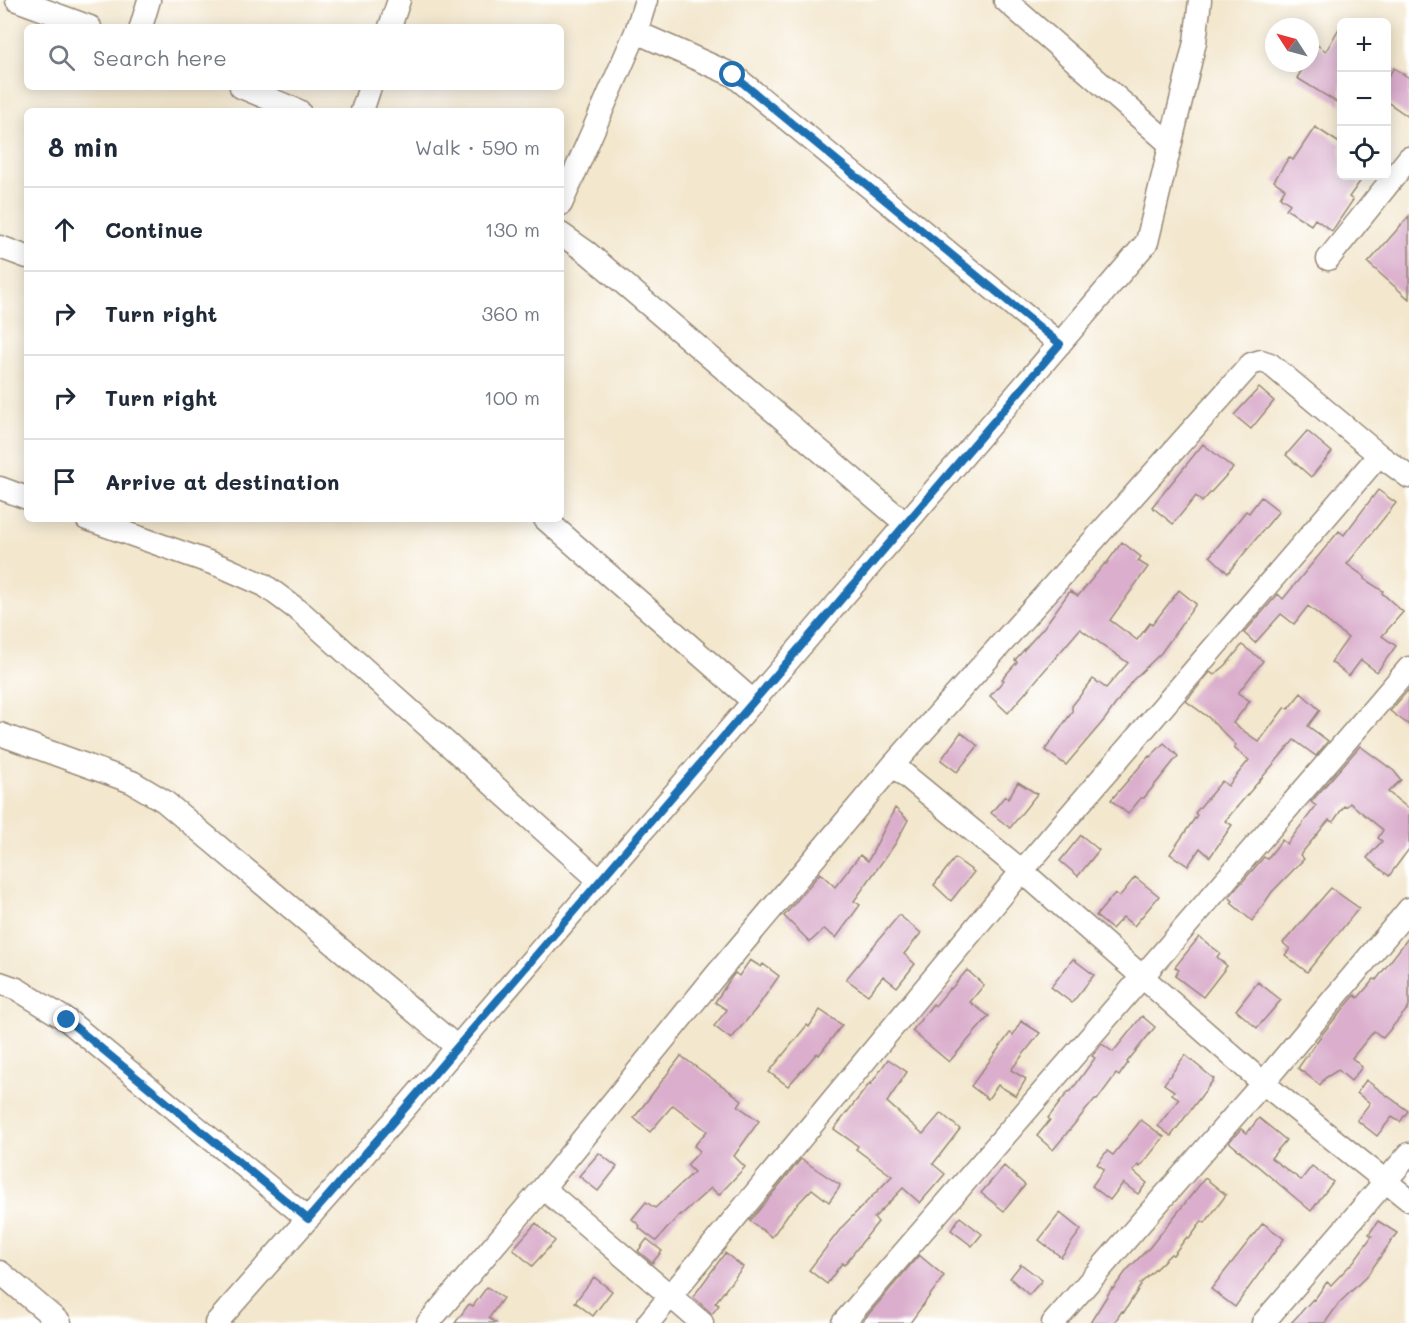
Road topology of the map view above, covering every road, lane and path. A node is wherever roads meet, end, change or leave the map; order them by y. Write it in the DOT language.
graph roads {
  1 [pos="17,0"];
  2 [pos="149,0"];
  3 [pos="399,0"];
  4 [pos="646,0"];
  5 [pos="1005,0"];
  6 [pos="1200,0"];
  7 [pos="82,24"];
  8 [pos="142,24"];
  9 [pos="391,24"];
  10 [pos="636,32"];
  11 [pos="248,90"];
  12 [pos="369,90"];
  13 [pos="292,108"];
  14 [pos="363,108"];
  15 [pos="1170,144"];
  16 [pos="1409,158"];
  17 [pos="564,197"];
  18 [pos="564,236"];
  19 [pos="0,247"];
  20 [pos="24,256"];
  21 [pos="1328,260"];
  22 [pos="1060,344"];
  23 [pos="1379,455"];
  24 [pos="1409,477"];
  25 [pos="0,488"];
  26 [pos="24,497"];
  27 [pos="96,522"];
  28 [pos="548,522"];
  29 [pos="906,524"];
  30 [pos="1409,668"];
  31 [pos="754,702"];
  32 [pos="0,734"];
  33 [pos="893,765"];
  34 [pos="1022,871"];
  35 [pos="600,880"];
  36 [pos="1409,909"];
  37 [pos="1143,978"];
  38 [pos="0,983"];
  39 [pos="457,1047"];
  40 [pos="1263,1083"];
  41 [pos="1409,1154"];
  42 [pos="1386,1181"];
  43 [pos="543,1188"];
  44 [pos="1409,1200"];
  45 [pos="308,1219"];
  46 [pos="0,1272"];
  47 [pos="670,1297"];
  48 [pos="60,1323"];
  49 [pos="216,1323"];
  50 [pos="428,1323"];
  51 [pos="648,1323"];
  52 [pos="702,1323"];
  53 [pos="843,1323"];
  54 [pos="1053,1323"];
  55 [pos="1263,1323"];
  1 -- 7 [label="street"];
  2 -- 8 [label="street"];
  3 -- 9 [label="street"];
  4 -- 10 [label="street"];
  5 -- 15 [label="street"];
  6 -- 15 [label="street"];
  10 -- 17 [label="street"];
  10 -- 22 [label="street"];
  11 -- 13 [label="street"];
  12 -- 14 [label="street"];
  15 -- 22 [label="street"];
  16 -- 21 [label="street"];
  18 -- 29 [label="street"];
  19 -- 20 [label="street"];
  22 -- 29 [label="street"];
  23 -- 24 [label="street"];
  23 -- 33 [label="street"];
  23 -- 34 [label="street"];
  25 -- 26 [label="street"];
  27 -- 35 [label="street"];
  28 -- 31 [label="street"];
  29 -- 31 [label="street"];
  30 -- 37 [label="street"];
  31 -- 35 [label="street"];
  32 -- 39 [label="street"];
  33 -- 34 [label="street"];
  33 -- 43 [label="street"];
  34 -- 37 [label="street"];
  34 -- 47 [label="street"];
  35 -- 39 [label="street"];
  36 -- 40 [label="street"];
  37 -- 40 [label="street"];
  37 -- 53 [label="street"];
  38 -- 45 [label="street"];
  39 -- 45 [label="street"];
  40 -- 42 [label="street"];
  40 -- 54 [label="street"];
  41 -- 42 [label="street"];
  42 -- 44 [label="street"];
  42 -- 55 [label="street"];
  43 -- 47 [label="street"];
  43 -- 50 [label="street"];
  45 -- 49 [label="street"];
  46 -- 48 [label="street"];
  47 -- 51 [label="street"];
  47 -- 52 [label="street"];
}
